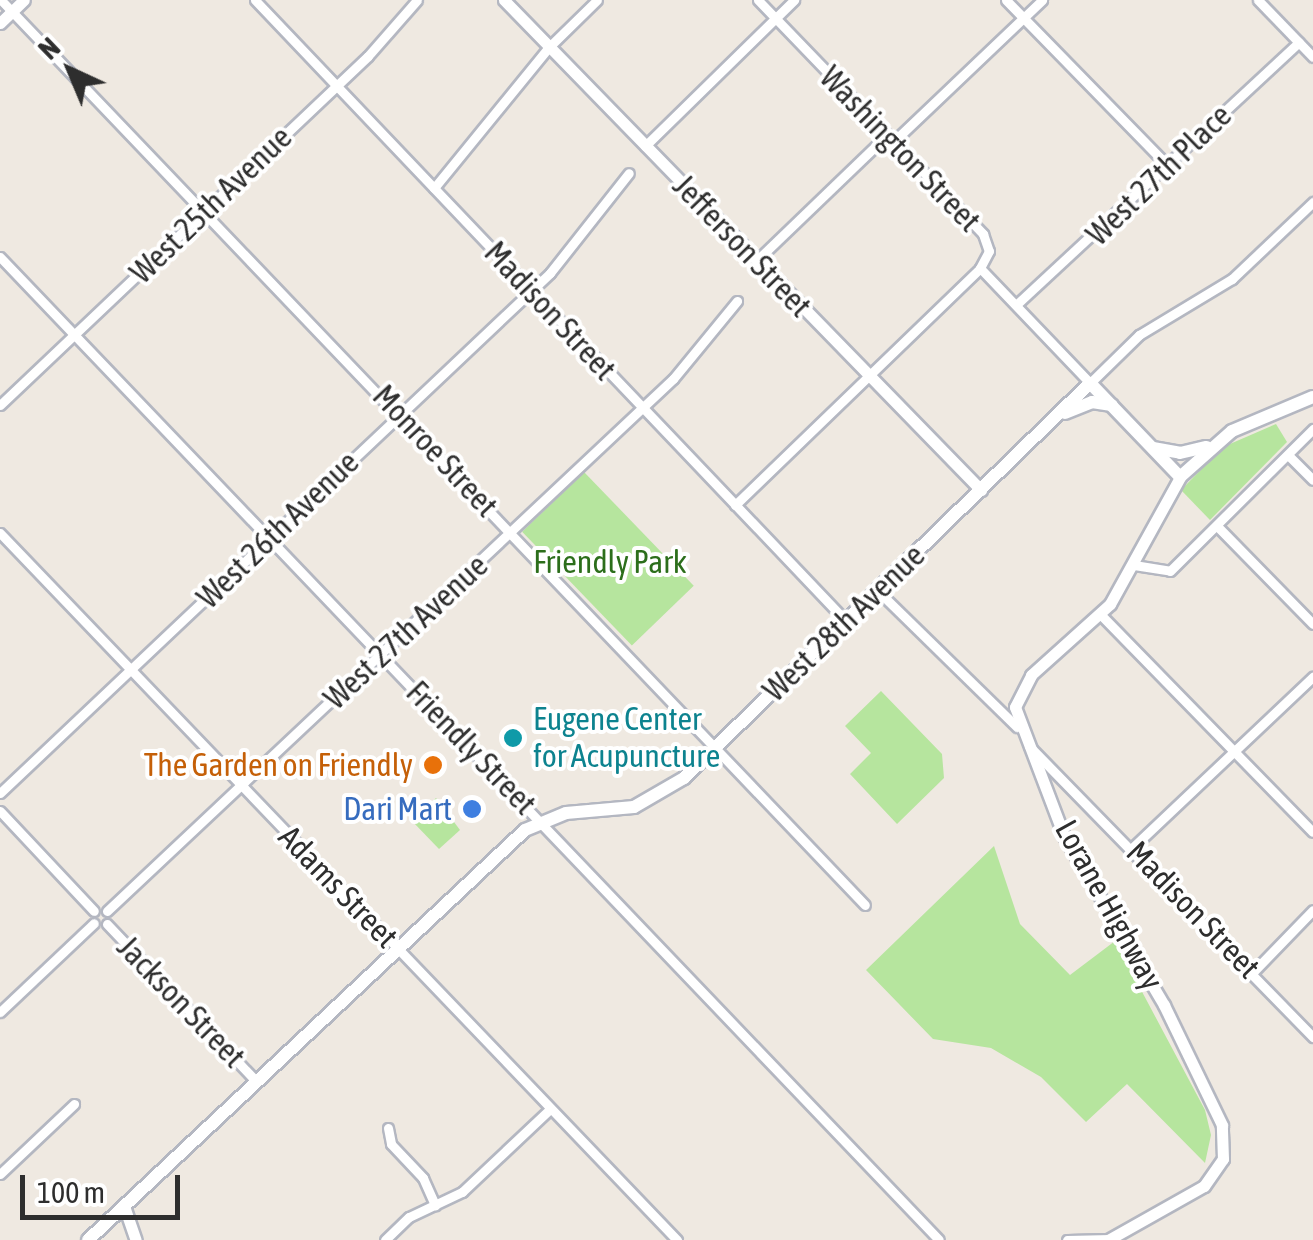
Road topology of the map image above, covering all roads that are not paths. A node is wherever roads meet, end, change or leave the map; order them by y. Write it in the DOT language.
graph roads {
  1 [pos="2,0"];
  2 [pos="24,0"];
  3 [pos="254,0"];
  4 [pos="417,0"];
  5 [pos="504,0"];
  6 [pos="597,0"];
  7 [pos="758,0"];
  8 [pos="794,0"];
  9 [pos="1006,0"];
  10 [pos="1042,0"];
  11 [pos="1258,0"];
  12 [pos="12,11"];
  13 [pos="775,18"];
  14 [pos="1024,18"];
  15 [pos="0,23"];
  16 [pos="1299,42"];
  17 [pos="549,47"];
  18 [pos="1313,56"];
  19 [pos="336,86"];
  20 [pos="890,139"];
  21 [pos="645,146"];
  22 [pos="1169,167"];
  23 [pos="629,173"];
  24 [pos="434,188"];
  25 [pos="1313,202"];
  26 [pos="204,212"];
  27 [pos="0,257"];
  28 [pos="756,261"];
  29 [pos="980,268"];
  30 [pos="531,290"];
  31 [pos="737,301"];
  32 [pos="1016,305"];
  33 [pos="74,336"];
  34 [pos="869,376"];
  35 [pos="1090,383"];
  36 [pos="1313,397"];
  37 [pos="1112,405"];
  38 [pos="0,406"];
  39 [pos="642,408"];
  40 [pos="400,413"];
  41 [pos="1054,419"];
  42 [pos="1313,429"];
  43 [pos="1213,444"];
  44 [pos="1152,447"];
  45 [pos="1288,455"];
  46 [pos="1180,477"];
  47 [pos="1313,480"];
  48 [pos="981,490"];
  49 [pos="735,504"];
  50 [pos="1217,526"];
  51 [pos="511,532"];
  52 [pos="0,533"];
  53 [pos="269,538"];
  54 [pos="1134,564"];
  55 [pos="877,590"];
  56 [pos="1101,615"];
  57 [pos="846,621"];
  58 [pos="1313,624"];
  59 [pos="381,655"];
  60 [pos="130,670"];
  61 [pos="1313,677"];
  62 [pos="1017,726"];
  63 [pos="1026,745"];
  64 [pos="717,746"];
  65 [pos="1233,750"];
  66 [pos="241,786"];
  67 [pos="0,793"];
  68 [pos="0,812"];
  69 [pos="542,822"];
  70 [pos="1313,832"];
  71 [pos="1133,847"];
  72 [pos="865,905"];
  73 [pos="1313,910"];
  74 [pos="94,911"];
  75 [pos="107,911"];
  76 [pos="94,923"];
  77 [pos="106,924"];
  78 [pos="396,949"];
  79 [pos="1253,972"];
  80 [pos="0,1012"];
  81 [pos="1313,1037"];
  82 [pos="256,1081"];
  83 [pos="74,1104"];
  84 [pos="550,1109"];
  85 [pos="388,1128"];
  86 [pos="0,1174"];
  87 [pos="435,1205"];
  88 [pos="124,1206"];
  89 [pos="88,1240"];
  90 [pos="136,1240"];
  91 [pos="385,1240"];
  92 [pos="677,1240"];
  93 [pos="939,1240"];
  94 [pos="1068,1240"];
  95 [pos="1110,1240"];
  1 -- 12 [label="street, Monroe Street"];
  2 -- 12 [label="street"];
  3 -- 19 [label="street, Madison Street"];
  4 -- 19 [label="street, West 25th Avenue"];
  5 -- 17 [label="street, Jefferson Street"];
  6 -- 17 [label="street"];
  7 -- 13 [label="street, Washington Street"];
  8 -- 13 [label="street"];
  9 -- 14 [label="street"];
  10 -- 14 [label="street"];
  11 -- 16 [label="street"];
  12 -- 15 [label="street"];
  12 -- 26 [label="street, Monroe Street"];
  13 -- 20 [label="street, Washington Street"];
  13 -- 21 [label="street"];
  14 -- 20 [label="street"];
  14 -- 22 [label="street"];
  16 -- 18 [label="street"];
  16 -- 22 [label="street, West 27th Place"];
  17 -- 21 [label="street, Jefferson Street"];
  17 -- 24 [label="street"];
  19 -- 24 [label="street, Madison Street"];
  19 -- 26 [label="street, West 25th Avenue"];
  20 -- 28 [label="street"];
  20 -- 29 [label="street, Washington Street"];
  21 -- 28 [label="street, Jefferson Street"];
  22 -- 32 [label="street, West 27th Place"];
  23 -- 30 [label="street, West 26th Avenue"];
  24 -- 30 [label="street, Madison Street"];
  25 -- 35 [label="street, West 28th Avenue"];
  26 -- 33 [label="street, West 25th Avenue"];
  26 -- 40 [label="street, Monroe Street"];
  27 -- 33 [label="street, Friendly Street"];
  28 -- 34 [label="street, Jefferson Street"];
  29 -- 32 [label="street, Washington Street"];
  29 -- 34 [label="street"];
  30 -- 39 [label="street, Madison Street"];
  30 -- 40 [label="street, West 26th Avenue"];
  31 -- 39 [label="street, West 27th Avenue"];
  32 -- 35 [label="street, Washington Street"];
  33 -- 38 [label="street, West 25th Avenue"];
  33 -- 53 [label="street, Friendly Street"];
  34 -- 48 [label="street, Jefferson Street"];
  34 -- 49 [label="street"];
  35 -- 37 [label="main road, Washington Street"];
  35 -- 41 [label="main road, West 28th Avenue"];
  36 -- 43 [label="main road"];
  37 -- 41 [label="main road"];
  37 -- 44 [label="main road, Washington Street"];
  39 -- 49 [label="street, Madison Street"];
  39 -- 51 [label="street, West 27th Avenue"];
  40 -- 51 [label="street, Monroe Street"];
  40 -- 53 [label="street, West 26th Avenue"];
  41 -- 48 [label="main road, West 28th Avenue"];
  42 -- 45 [label="street"];
  43 -- 44 [label="main road"];
  43 -- 46 [label="main road"];
  44 -- 46 [label="main road, Washington Street"];
  45 -- 47 [label="street"];
  45 -- 50 [label="street"];
  46 -- 54 [label="street"];
  48 -- 55 [label="main road, West 28th Avenue"];
  49 -- 57 [label="street, Madison Street"];
  50 -- 54 [label="street"];
  50 -- 58 [label="street"];
  51 -- 59 [label="street, West 27th Avenue"];
  51 -- 64 [label="street, Monroe Street"];
  52 -- 60 [label="street, Adams Street"];
  53 -- 59 [label="street, Friendly Street"];
  53 -- 60 [label="street, West 26th Avenue"];
  54 -- 56 [label="street"];
  55 -- 57 [label="main road, West 28th Avenue"];
  55 -- 62 [label="street"];
  56 -- 62 [label="street"];
  56 -- 65 [label="street"];
  57 -- 64 [label="main road, West 28th Avenue"];
  59 -- 66 [label="street, West 27th Avenue"];
  59 -- 69 [label="street, Friendly Street"];
  60 -- 66 [label="street, Adams Street"];
  60 -- 67 [label="street, West 26th Avenue"];
  61 -- 65 [label="street"];
  62 -- 63 [label="street, Lorane Highway"];
  63 -- 71 [label="street, Madison Street"];
  63 -- 95 [label="street, Lorane Highway"];
  64 -- 69 [label="main road, West 28th Avenue"];
  64 -- 72 [label="street, Monroe Street"];
  65 -- 70 [label="street"];
  65 -- 71 [label="street"];
  66 -- 75 [label="street, West 27th Avenue"];
  66 -- 78 [label="street, Adams Street"];
  68 -- 74 [label="street, Jackson Street"];
  69 -- 78 [label="main road, West 28th Avenue"];
  69 -- 93 [label="street, Friendly Street"];
  71 -- 79 [label="street, Madison Street"];
  73 -- 79 [label="street"];
  74 -- 75 [label="street"];
  74 -- 76 [label="street"];
  75 -- 77 [label="street"];
  76 -- 77 [label="street"];
  76 -- 80 [label="street"];
  77 -- 82 [label="street, Jackson Street"];
  78 -- 82 [label="main road, West 28th Avenue"];
  78 -- 84 [label="street, Adams Street"];
  79 -- 81 [label="street, Madison Street"];
  82 -- 88 [label="main road, West 28th Avenue"];
  83 -- 86 [label="street"];
  84 -- 87 [label="street"];
  84 -- 92 [label="street, Adams Street"];
  85 -- 87 [label="street"];
  87 -- 91 [label="street"];
  88 -- 89 [label="main road, West 28th Avenue"];
  88 -- 90 [label="street"];
  94 -- 95 [label="street"];
}
